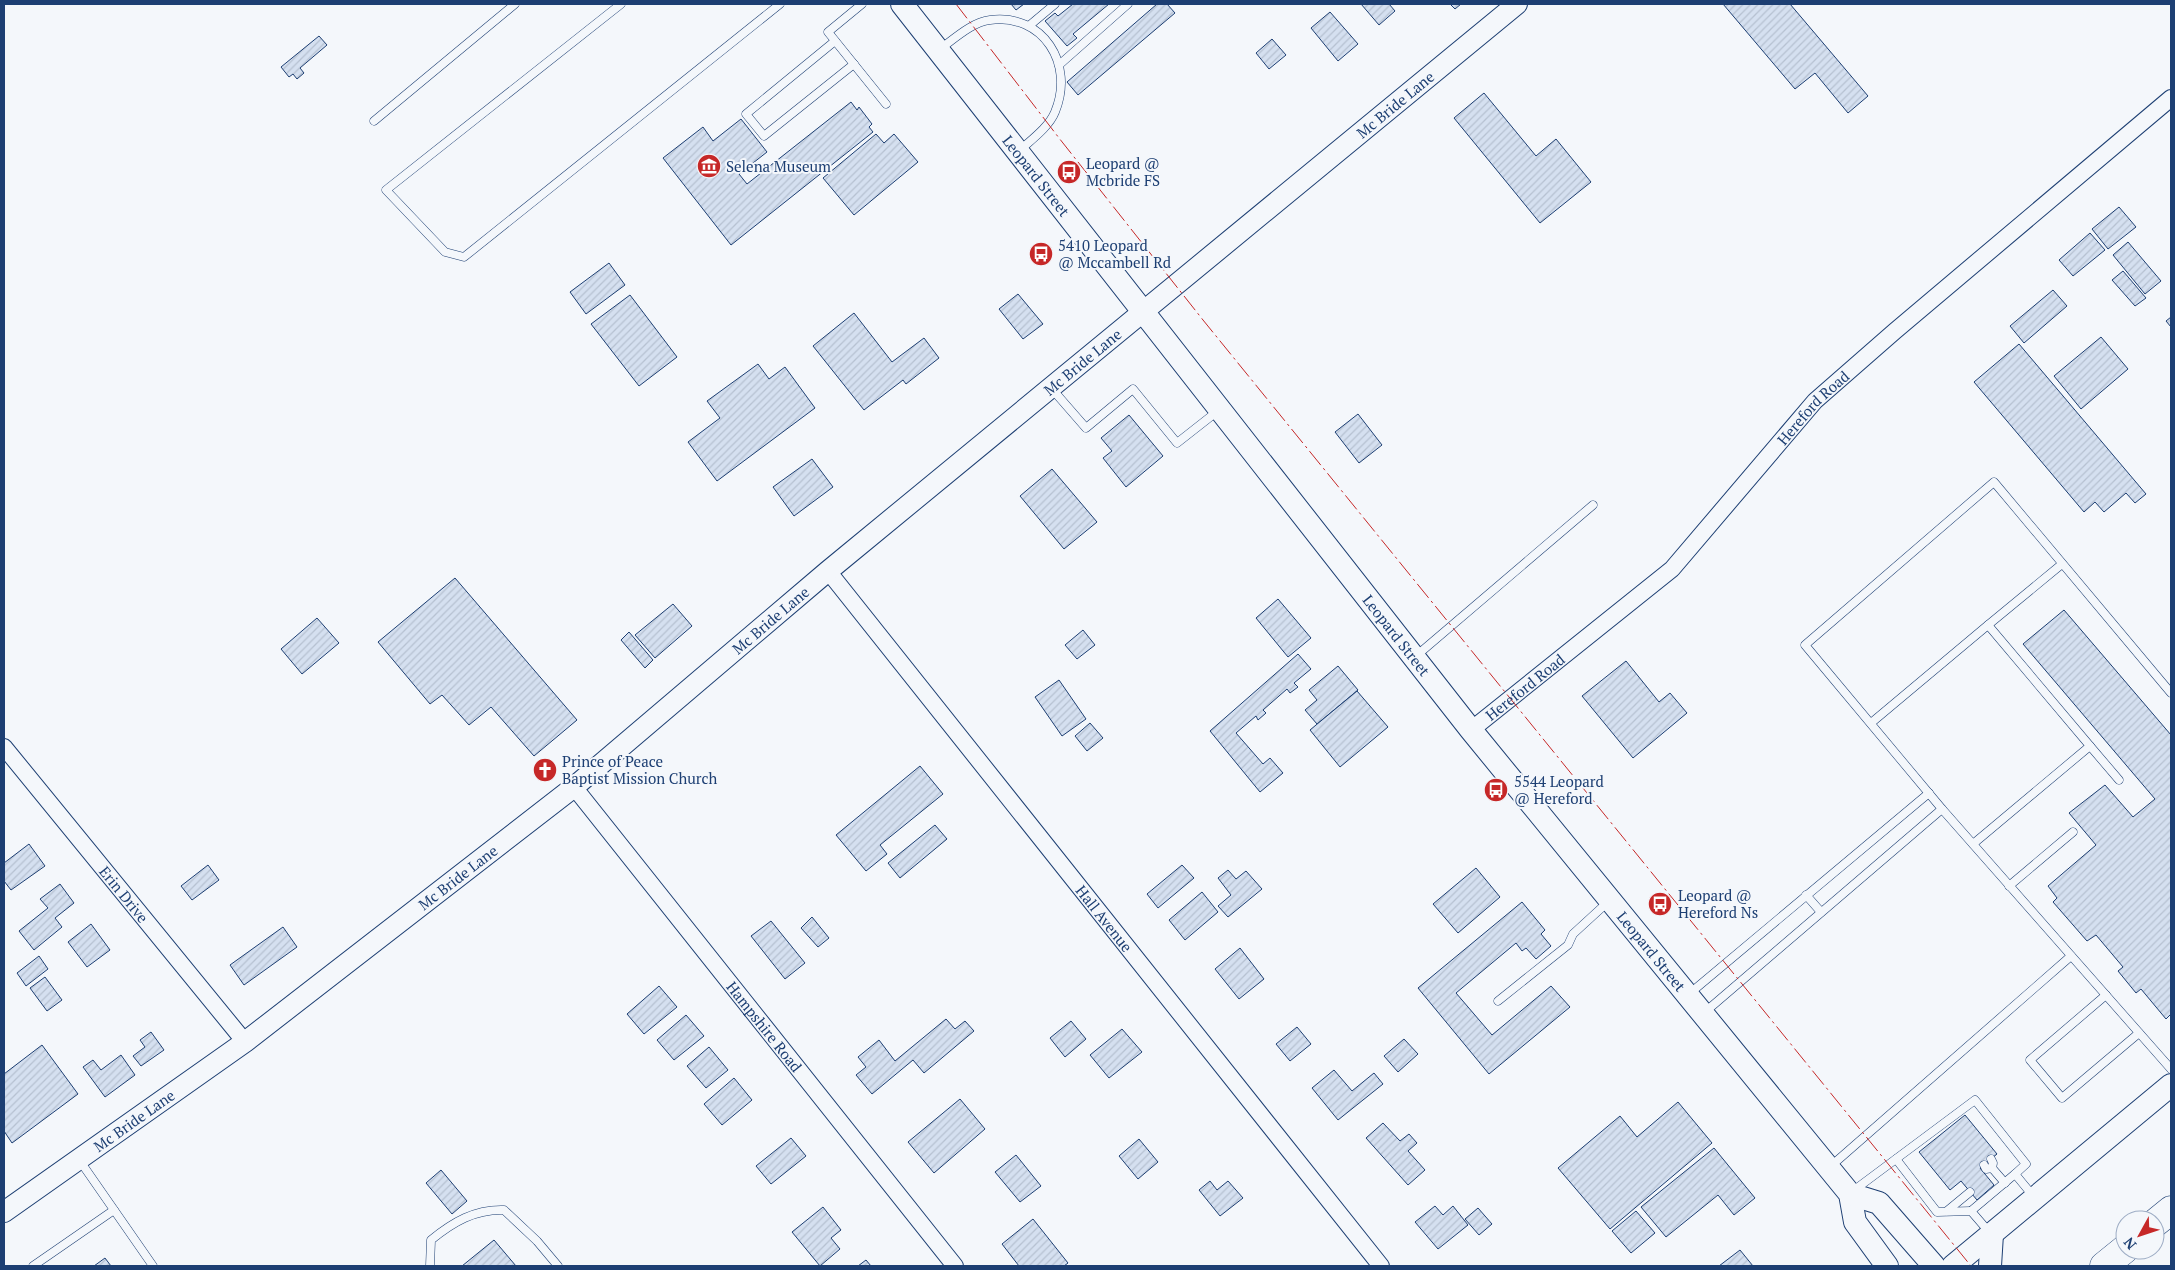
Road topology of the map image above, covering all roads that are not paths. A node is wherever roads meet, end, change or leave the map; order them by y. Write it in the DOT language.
graph roads {
  1 [pos="515,4"];
  2 [pos="621,4"];
  3 [pos="780,4"];
  4 [pos="862,4"];
  5 [pos="902,4"];
  6 [pos="1055,4"];
  7 [pos="1128,4"];
  8 [pos="1517,4"];
  9 [pos="1030,26"];
  10 [pos="835,41"];
  11 [pos="938,50"];
  12 [pos="854,64"];
  13 [pos="1059,65"];
  14 [pos="2171,98"];
  15 [pos="886,104"];
  16 [pos="374,121"];
  17 [pos="1017,153"];
  18 [pos="1144,311"];
  19 [pos="1051,388"];
  20 [pos="1220,409"];
  21 [pos="1593,505"];
  22 [pos="2062,564"];
  23 [pos="828,571"];
  24 [pos="1988,625"];
  25 [pos="1415,658"];
  26 [pos="2171,694"];
  27 [pos="1871,723"];
  28 [pos="1471,730"];
  29 [pos="2090,746"];
  30 [pos="4,747"];
  31 [pos="2119,780"];
  32 [pos="574,788"];
  33 [pos="1929,793"];
  34 [pos="1942,809"];
  35 [pos="2073,832"];
  36 [pos="1973,844"];
  37 [pos="2009,886"];
  38 [pos="1806,895"];
  39 [pos="1610,900"];
  40 [pos="1821,912"];
  41 [pos="2071,956"];
  42 [pos="1688,995"];
  43 [pos="2106,995"];
  44 [pos="1498,1001"];
  45 [pos="1703,1014"];
  46 [pos="2140,1033"];
  47 [pos="244,1042"];
  48 [pos="2171,1069"];
  49 [pos="2171,1085"];
  50 [pos="78,1159"];
  51 [pos="1896,1159"];
  52 [pos="1991,1159"];
  53 [pos="1984,1165"];
  54 [pos="1830,1168"];
  55 [pos="1993,1170"];
  56 [pos="2015,1174"];
  57 [pos="1988,1177"];
  58 [pos="2005,1183"];
  59 [pos="1970,1192"];
  60 [pos="1850,1194"];
  61 [pos="2035,1198"];
  62 [pos="114,1210"];
  63 [pos="1972,1211"];
  64 [pos="4,1212"];
  65 [pos="1946,1212"];
  66 [pos="1992,1234"];
  67 [pos="2115,1257"];
  68 [pos="33,1266"];
  69 [pos="153,1266"];
  70 [pos="430,1266"];
  71 [pos="558,1266"];
  72 [pos="955,1266"];
  73 [pos="1381,1266"];
  74 [pos="1887,1266"];
  75 [pos="1934,1266"];
  76 [pos="1953,1266"];
  77 [pos="1990,1266"];
  78 [pos="2104,1266"];
  1 -- 16 [label="lane"];
  2 -- 3 [label="lane"];
  4 -- 10 [label="lane"];
  5 -- 11 [label="main road, Leopard Street"];
  6 -- 9 [label="lane"];
  7 -- 13 [label="lane"];
  8 -- 18 [label="street, Mc Bride Lane"];
  9 -- 11 [label="lane"];
  9 -- 13 [label="lane"];
  10 -- 12 [label="lane"];
  10 -- 12 [label="lane"];
  11 -- 17 [label="main road, Leopard Street"];
  12 -- 15 [label="lane"];
  13 -- 17 [label="lane"];
  14 -- 28 [label="street, Hereford Road"];
  17 -- 18 [label="main road, Leopard Street"];
  18 -- 19 [label="street, Mc Bride Lane"];
  18 -- 20 [label="main road, Leopard Street"];
  19 -- 20 [label="lane"];
  19 -- 23 [label="street, Mc Bride Lane"];
  20 -- 25 [label="main road, Leopard Street"];
  21 -- 25 [label="lane"];
  22 -- 24 [label="lane"];
  22 -- 26 [label="lane"];
  22 -- 27 [label="lane"];
  23 -- 32 [label="street, Mc Bride Lane"];
  23 -- 73 [label="street, Hall Avenue"];
  24 -- 27 [label="lane"];
  24 -- 29 [label="lane"];
  25 -- 28 [label="main road, Leopard Street"];
  27 -- 33 [label="lane"];
  28 -- 39 [label="main road, Leopard Street"];
  29 -- 31 [label="lane"];
  29 -- 36 [label="lane"];
  30 -- 47 [label="street, Erin Drive"];
  32 -- 47 [label="street, Mc Bride Lane"];
  32 -- 72 [label="street, Hampshire Road"];
  33 -- 34 [label="lane"];
  33 -- 38 [label="lane"];
  34 -- 36 [label="lane"];
  34 -- 40 [label="lane"];
  35 -- 37 [label="lane"];
  36 -- 37 [label="lane"];
  37 -- 41 [label="lane"];
  38 -- 40 [label="lane"];
  38 -- 42 [label="lane"];
  39 -- 42 [label="main road, Leopard Street"];
  39 -- 44 [label="lane"];
  40 -- 45 [label="lane"];
  41 -- 43 [label="lane"];
  41 -- 54 [label="lane"];
  42 -- 45 [label="main road, Leopard Street"];
  43 -- 46 [label="lane"];
  43 -- 46 [label="lane"];
  45 -- 54 [label="main road, Leopard Street"];
  46 -- 48 [label="lane"];
  47 -- 50 [label="street, Mc Bride Lane"];
  49 -- 61 [label="main road"];
  50 -- 62 [label="lane"];
  50 -- 64 [label="street, Mc Bride Lane"];
  51 -- 56 [label="lane"];
  51 -- 60 [label="lane"];
  51 -- 65 [label="lane"];
  52 -- 55 [label="lane"];
  53 -- 55 [label="lane"];
  54 -- 60 [label="main road, Leopard Street"];
  55 -- 57 [label="lane"];
  55 -- 58 [label="lane"];
  56 -- 58 [label="lane"];
  56 -- 61 [label="lane"];
  58 -- 63 [label="lane"];
  59 -- 65 [label="lane"];
  60 -- 74 [label="main road, Leopard Street"];
  60 -- 75 [label="main road"];
  61 -- 66 [label="main road"];
  62 -- 68 [label="lane"];
  62 -- 69 [label="lane"];
  63 -- 65 [label="lane"];
  63 -- 66 [label="lane"];
  66 -- 76 [label="main road"];
  66 -- 77 [label="main road"];
  67 -- 78 [label="highway"];
  70 -- 71 [label="lane"];
}
